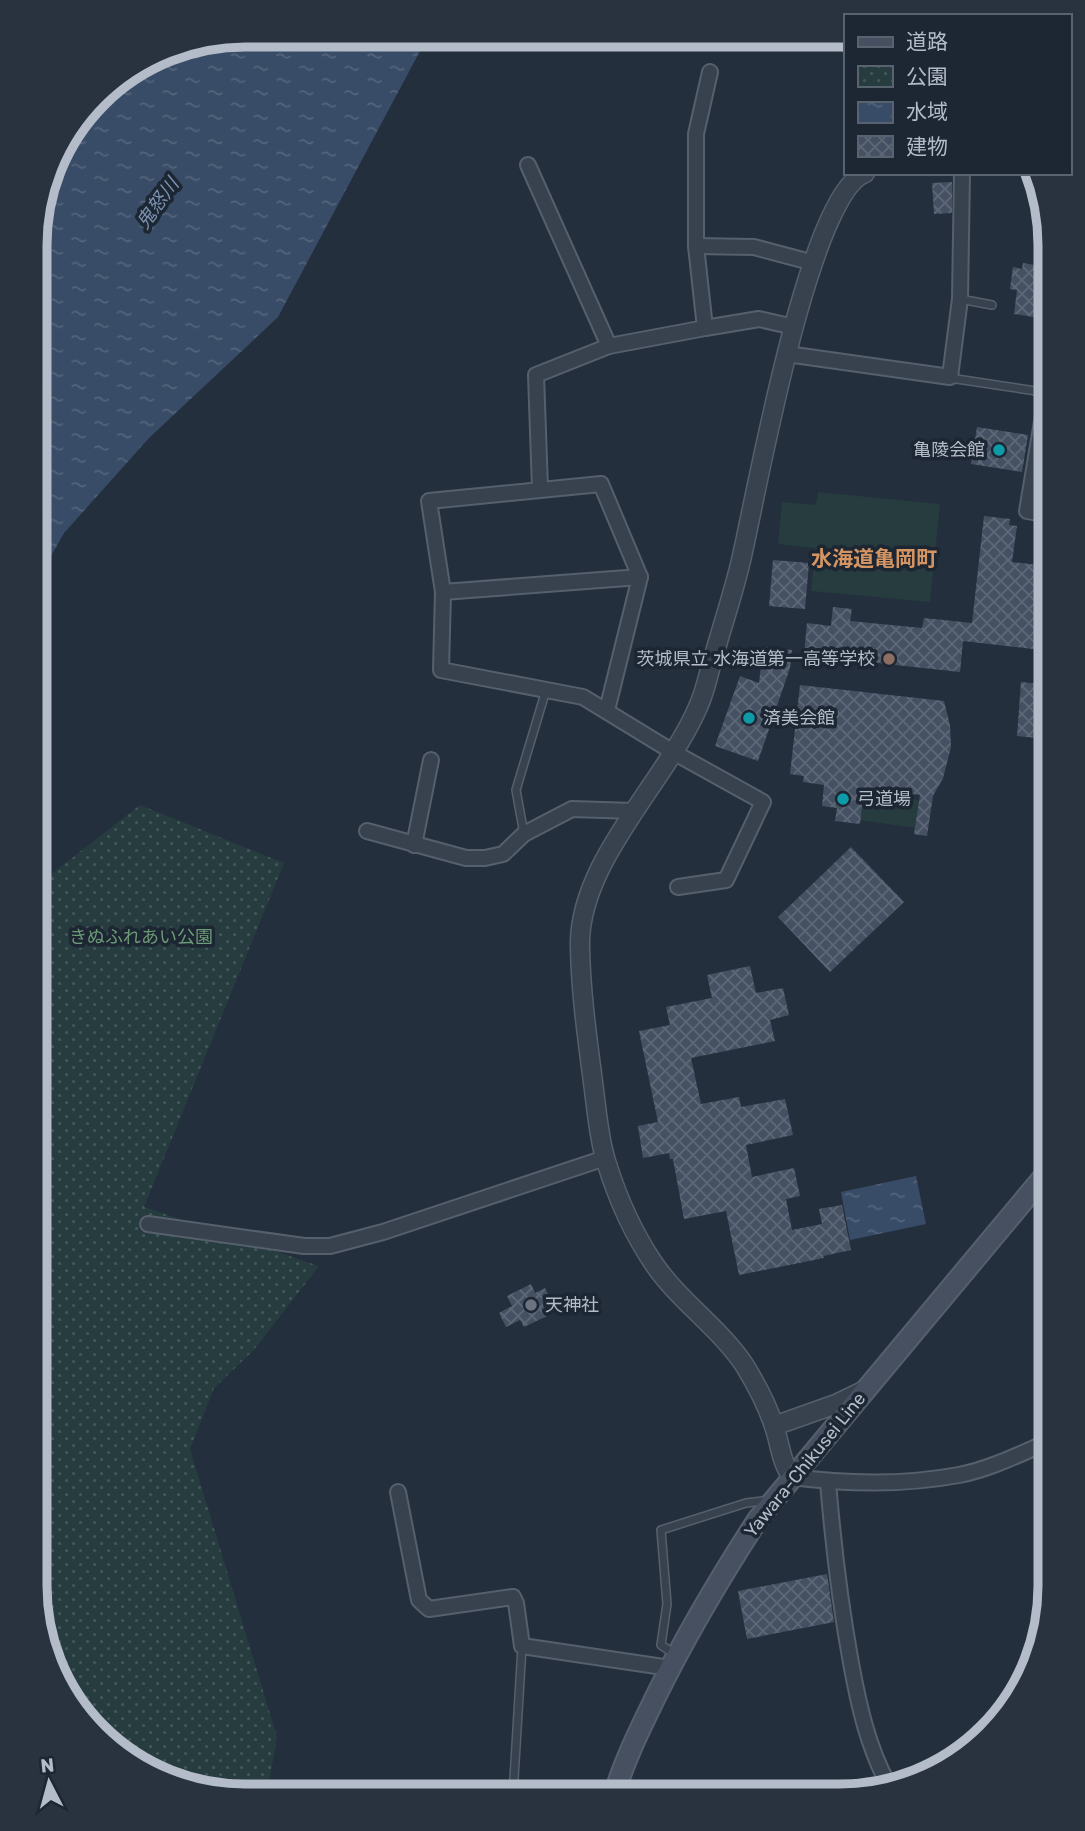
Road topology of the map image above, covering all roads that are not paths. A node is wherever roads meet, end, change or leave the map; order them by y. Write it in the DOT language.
graph roads {
  1 [pos="710,72"];
  2 [pos="528,165"];
  3 [pos="860,175"];
  4 [pos="962,175"];
  5 [pos="696,246"];
  6 [pos="814,263"];
  7 [pos="960,299"];
  8 [pos="992,305"];
  9 [pos="794,327"];
  10 [pos="705,328"];
  11 [pos="609,346"];
  12 [pos="786,354"];
  13 [pos="950,377"];
  14 [pos="1038,391"];
  15 [pos="1038,450"];
  16 [pos="540,489"];
  17 [pos="1038,513"];
  18 [pos="640,577"];
  19 [pos="443,592"];
  20 [pos="546,690"];
  21 [pos="607,710"];
  22 [pos="673,752"];
  23 [pos="432,761"];
  24 [pos="634,811"];
  25 [pos="367,831"];
  26 [pos="524,834"];
  27 [pos="414,845"];
  28 [pos="678,887"];
  29 [pos="605,1158"];
  30 [pos="1037,1184"];
  31 [pos="148,1224"];
  32 [pos="868,1388"];
  33 [pos="774,1426"];
  34 [pos="1037,1447"];
  35 [pos="792,1477"];
  36 [pos="828,1482"];
  37 [pos="398,1492"];
  38 [pos="773,1500"];
  39 [pos="522,1646"];
  40 [pos="673,1661"];
  41 [pos="885,1778"];
  42 [pos="514,1784"];
  43 [pos="618,1784"];
  1 -- 5 [label="street"];
  2 -- 11 [label="street"];
  3 -- 6 [label="street"];
  4 -- 7 [label="street"];
  5 -- 6 [label="street"];
  5 -- 10 [label="street"];
  6 -- 9 [label="street"];
  7 -- 8 [label="lane"];
  7 -- 13 [label="street"];
  9 -- 10 [label="street"];
  9 -- 12 [label="street"];
  10 -- 11 [label="street"];
  11 -- 16 [label="street"];
  12 -- 13 [label="street"];
  12 -- 22 [label="street"];
  13 -- 14 [label="lane"];
  15 -- 17 [label="street"];
  16 -- 18 [label="street"];
  16 -- 19 [label="street"];
  18 -- 19 [label="street"];
  18 -- 21 [label="street"];
  19 -- 20 [label="street"];
  20 -- 21 [label="street"];
  20 -- 26 [label="lane"];
  21 -- 22 [label="street"];
  22 -- 24 [label="street"];
  22 -- 28 [label="street"];
  23 -- 27 [label="street"];
  24 -- 26 [label="street"];
  24 -- 29 [label="street"];
  25 -- 27 [label="street"];
  26 -- 27 [label="street"];
  29 -- 31 [label="street"];
  29 -- 33 [label="street"];
  30 -- 32 [label="main road, Yawara-Chikusei Line"];
  32 -- 33 [label="street"];
  32 -- 35 [label="main road, Yawara-Chikusei Line"];
  33 -- 35 [label="street"];
  34 -- 36 [label="street"];
  35 -- 36 [label="street"];
  35 -- 38 [label="main road, Yawara-Chikusei Line"];
  36 -- 41 [label="street"];
  37 -- 39 [label="street"];
  38 -- 40 [label="main road, Yawara-Chikusei Line"];
  38 -- 40 [label="lane"];
  39 -- 40 [label="street"];
  39 -- 42 [label="lane"];
  40 -- 43 [label="main road, Yawara-Chikusei Line"];
}
